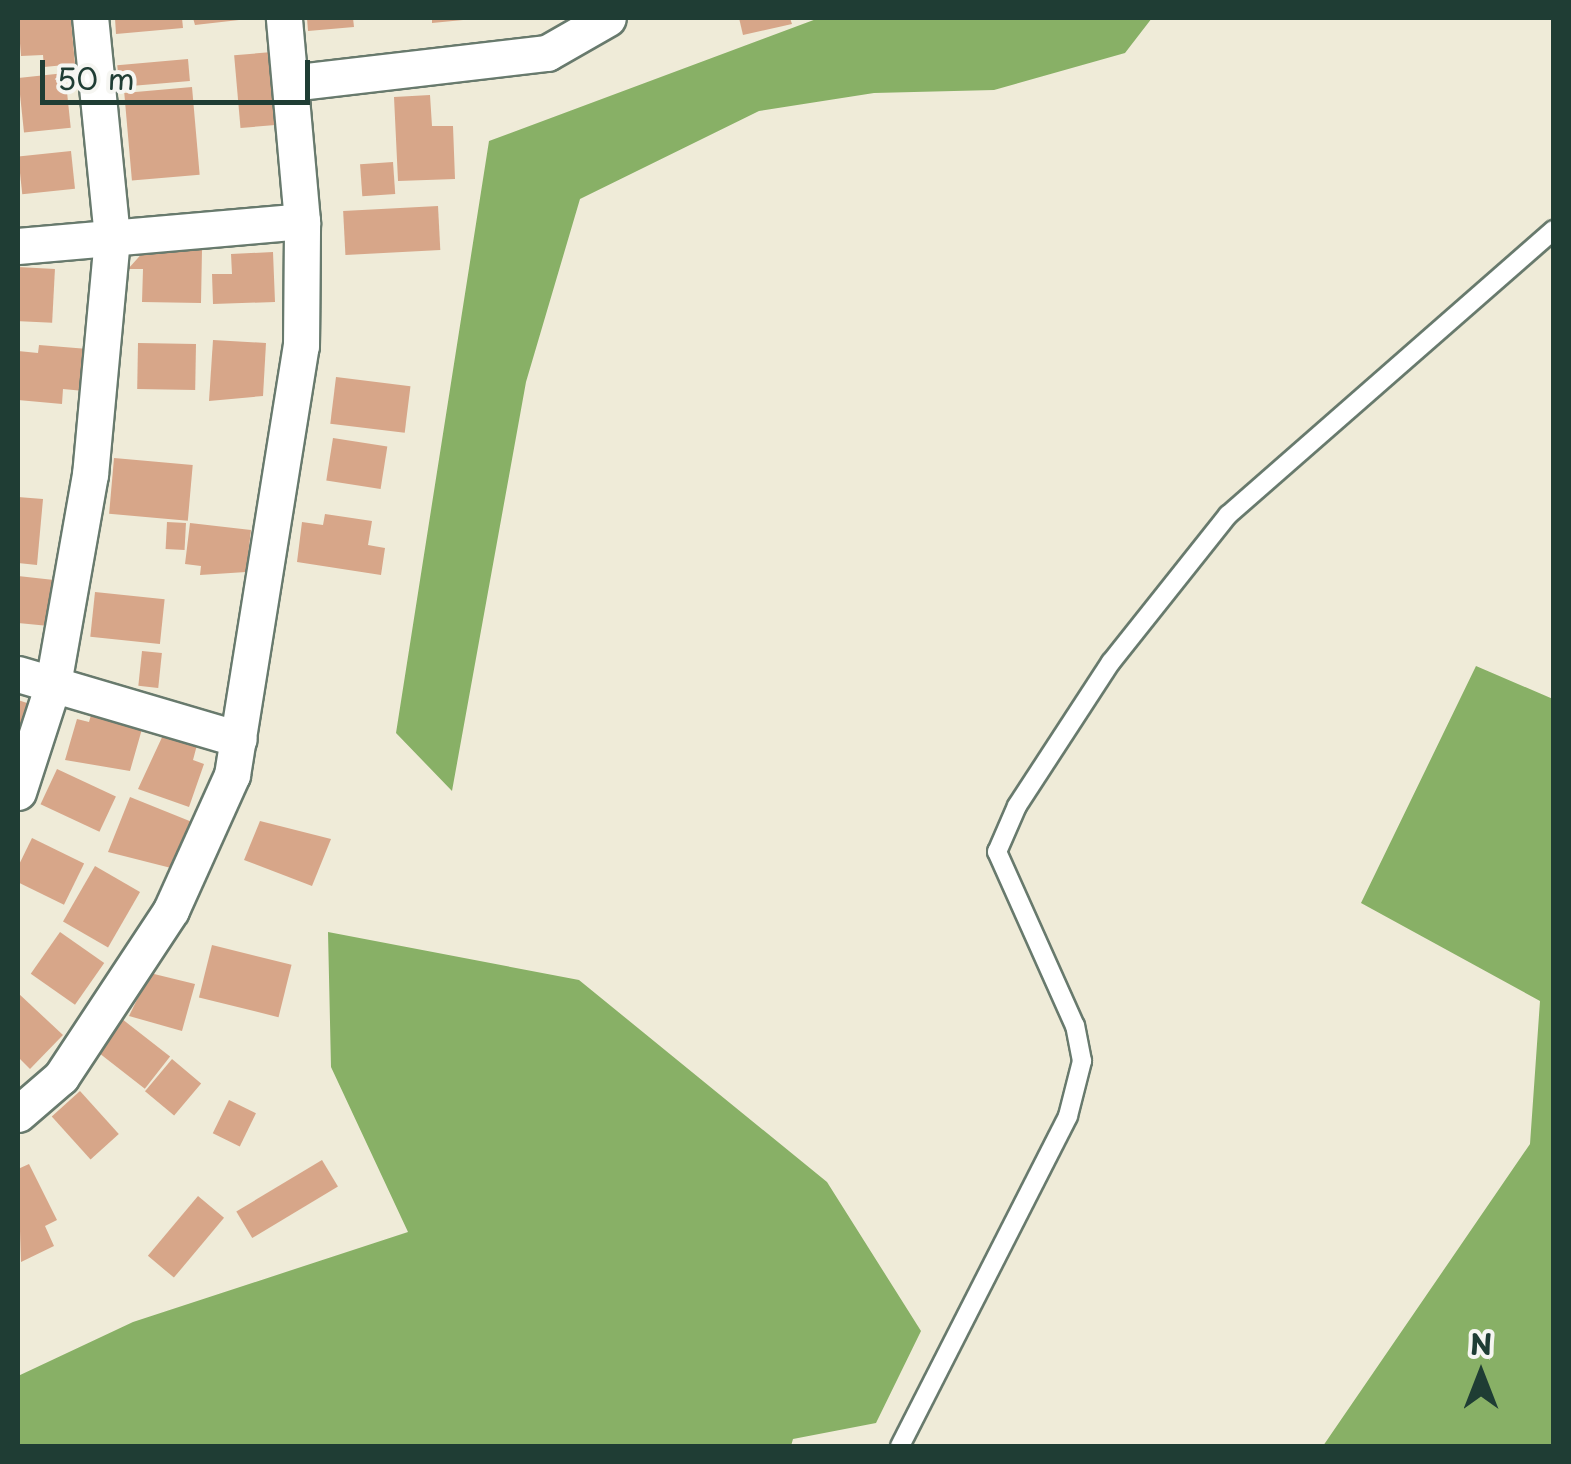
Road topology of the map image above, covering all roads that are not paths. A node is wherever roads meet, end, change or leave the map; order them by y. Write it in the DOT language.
graph roads {
  1 [pos="90,18"];
  2 [pos="284,18"];
  3 [pos="608,18"];
  4 [pos="290,83"];
  5 [pos="302,221"];
  6 [pos="1554,230"];
  7 [pos="112,238"];
  8 [pos="18,246"];
  9 [pos="18,674"];
  10 [pos="53,684"];
  11 [pos="239,739"];
  12 [pos="18,792"];
  13 [pos="18,1114"];
  14 [pos="900,1446"];
  1 -- 7 [label="street"];
  2 -- 4 [label="street"];
  3 -- 4 [label="street"];
  4 -- 5 [label="street"];
  5 -- 7 [label="street"];
  5 -- 11 [label="street"];
  6 -- 14 [label="lane"];
  7 -- 8 [label="street"];
  7 -- 10 [label="street"];
  9 -- 10 [label="street"];
  10 -- 11 [label="street"];
  10 -- 12 [label="street"];
  11 -- 13 [label="street"];
}
